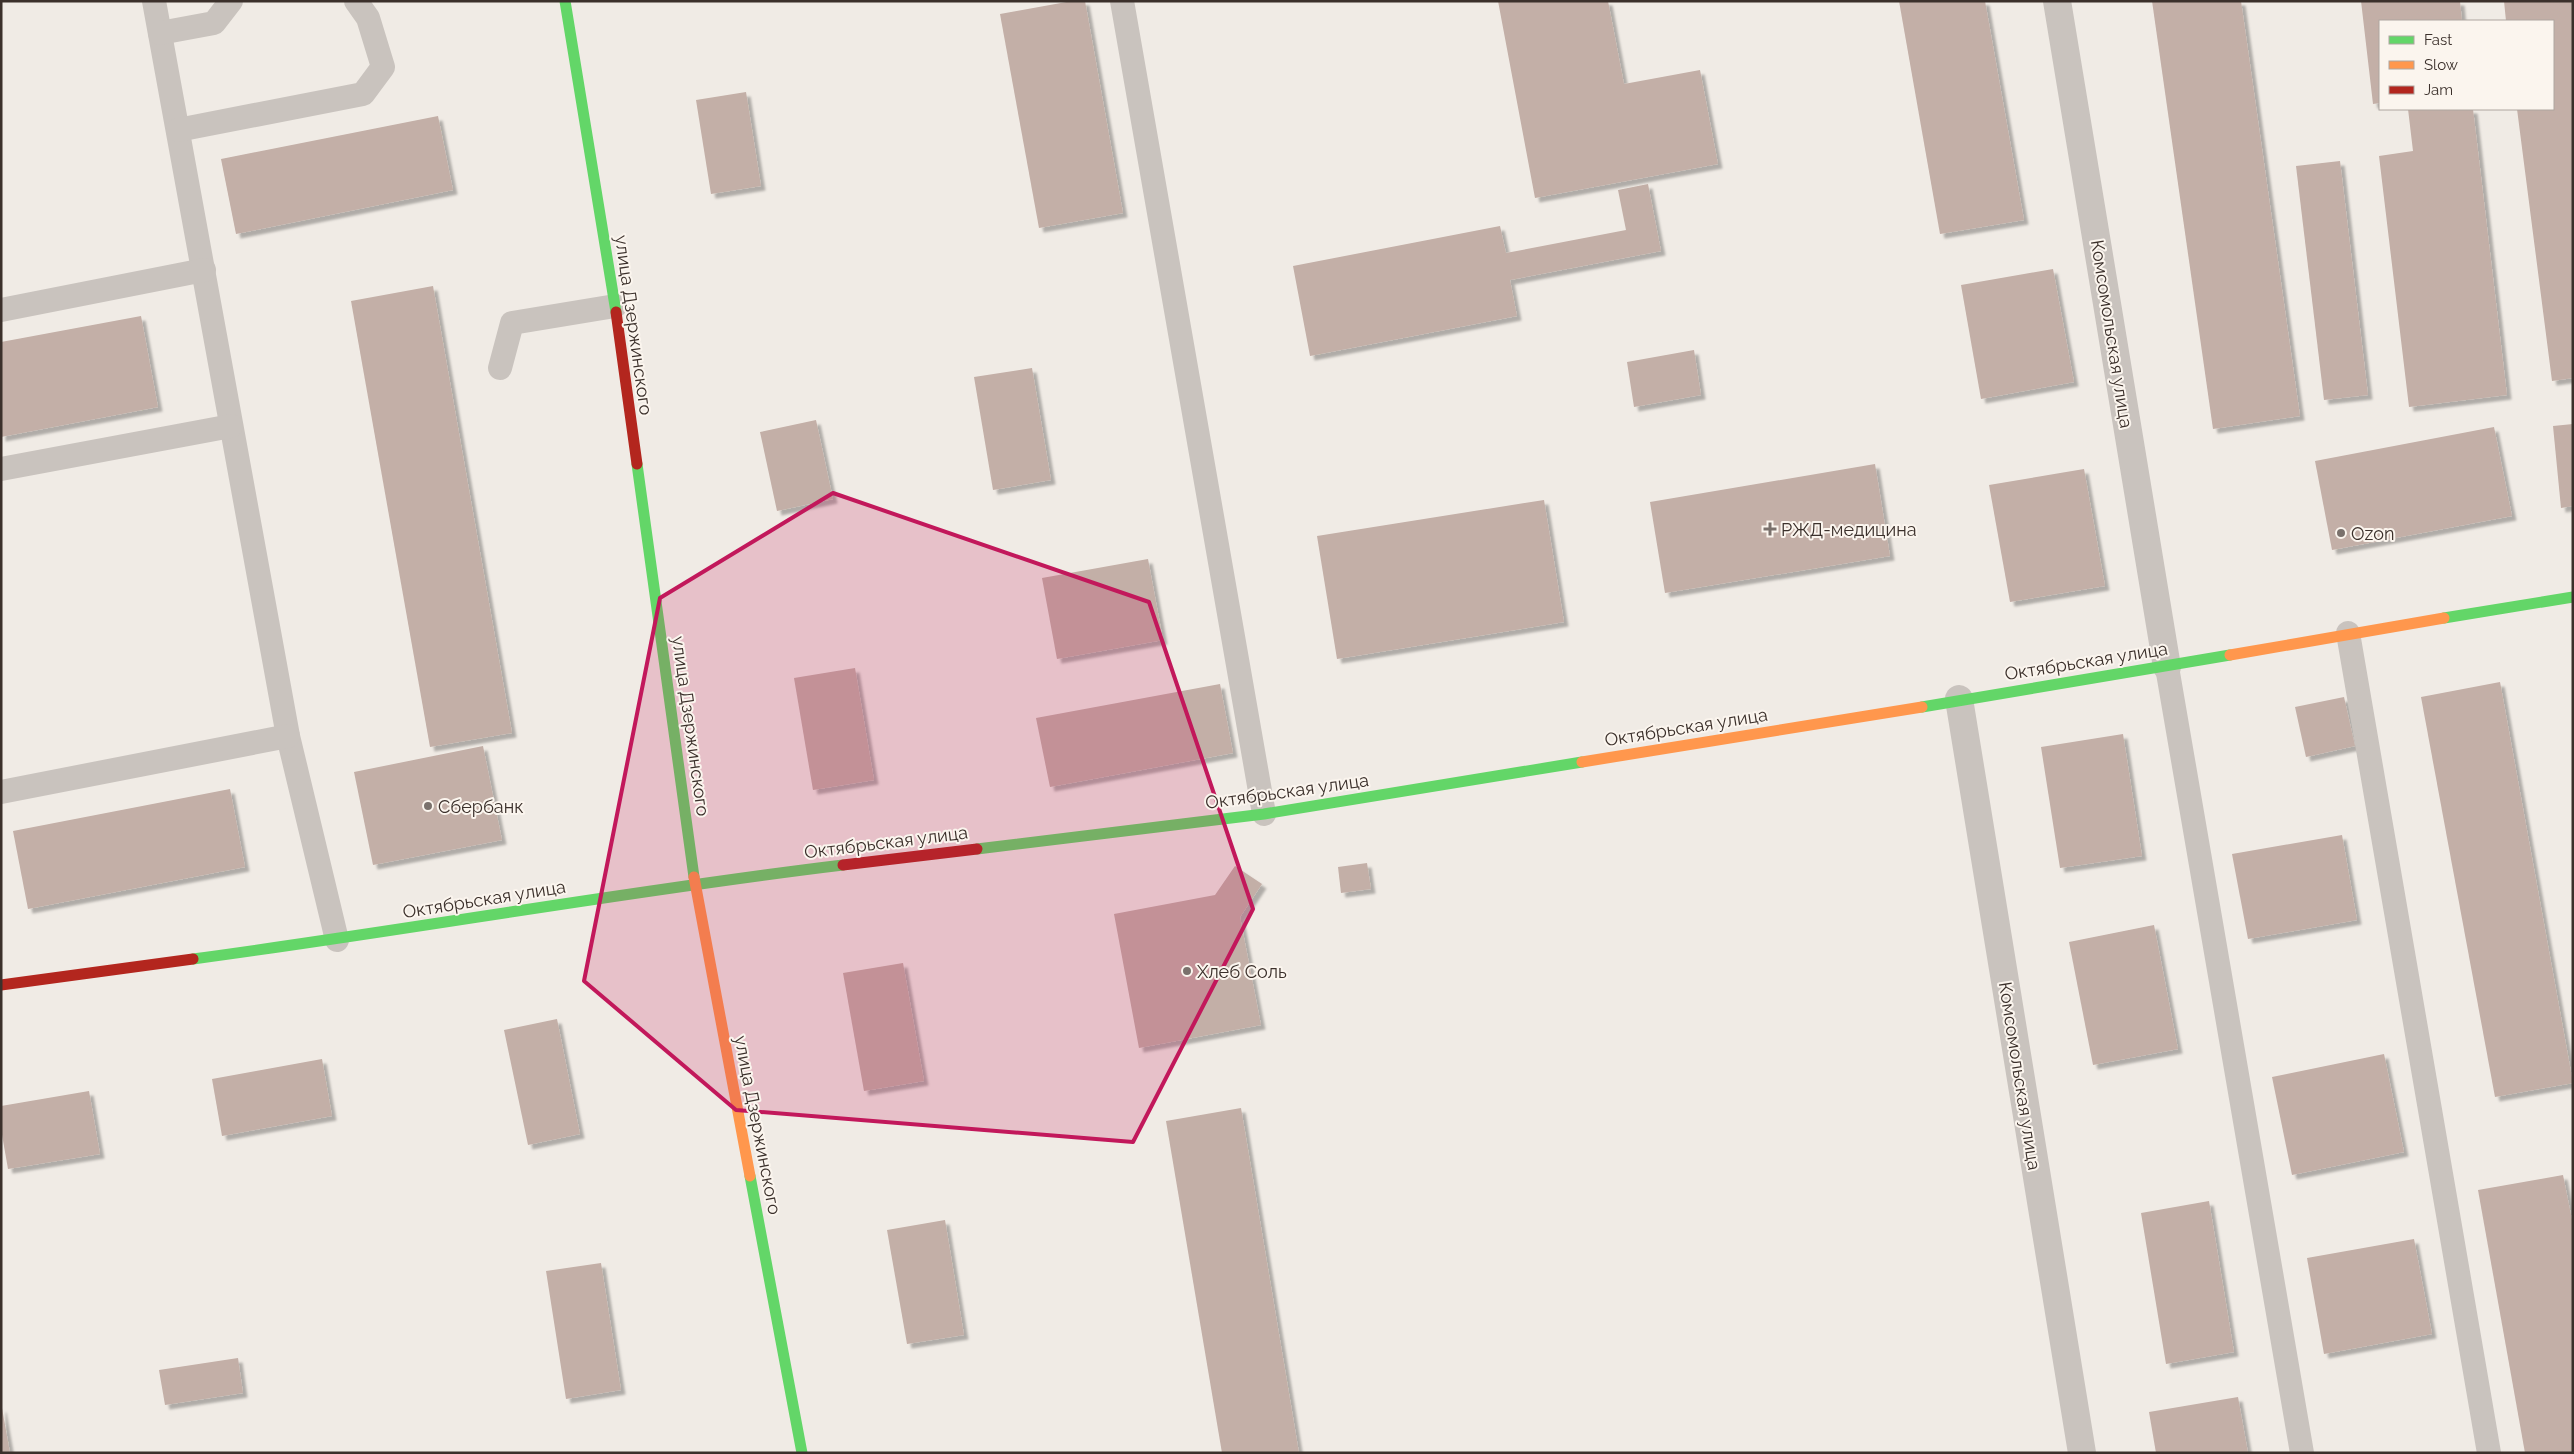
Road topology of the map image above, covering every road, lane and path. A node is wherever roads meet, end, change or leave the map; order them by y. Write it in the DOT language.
graph roads {
  1 [pos="154,1"];
  2 [pos="231,1"];
  3 [pos="356,1"];
  4 [pos="565,1"];
  5 [pos="1122,1"];
  6 [pos="2057,1"];
  7 [pos="160,33"];
  8 [pos="178,130"];
  9 [pos="204,270"];
  10 [pos="615,306"];
  11 [pos="1,310"];
  12 [pos="500,368"];
  13 [pos="230,426"];
  14 [pos="1,469"];
  15 [pos="2573,597"];
  16 [pos="2348,633"];
  17 [pos="2167,666"];
  18 [pos="1959,699"];
  19 [pos="288,736"];
  20 [pos="1,792"];
  21 [pos="1264,814"];
  22 [pos="695,883"];
  23 [pos="336,940"];
  24 [pos="1,985"];
  25 [pos="802,1453"];
  26 [pos="2082,1453"];
  27 [pos="2302,1453"];
  28 [pos="2489,1453"];
  1 -- 7 [label="lane"];
  2 -- 7 [label="lane"];
  3 -- 8 [label="lane"];
  4 -- 10 [label="street, улица Дзержинского"];
  5 -- 21 [label="lane"];
  6 -- 17 [label="street, Комсомольская улица"];
  7 -- 8 [label="lane"];
  8 -- 9 [label="lane"];
  9 -- 11 [label="lane"];
  9 -- 13 [label="lane"];
  10 -- 12 [label="lane"];
  10 -- 22 [label="street, улица Дзержинского"];
  13 -- 14 [label="lane"];
  13 -- 19 [label="lane"];
  15 -- 16 [label="street, Октябрьская улица"];
  16 -- 17 [label="street, Октябрьская улица"];
  16 -- 28 [label="lane"];
  17 -- 18 [label="street, Октябрьская улица"];
  17 -- 27 [label="lane"];
  18 -- 21 [label="street, Октябрьская улица"];
  18 -- 26 [label="street, Комсомольская улица"];
  19 -- 20 [label="lane"];
  19 -- 23 [label="lane"];
  21 -- 22 [label="street, Октябрьская улица"];
  22 -- 23 [label="street, Октябрьская улица"];
  22 -- 25 [label="street, улица Дзержинского"];
  23 -- 24 [label="street, Октябрьская улица"];
}
